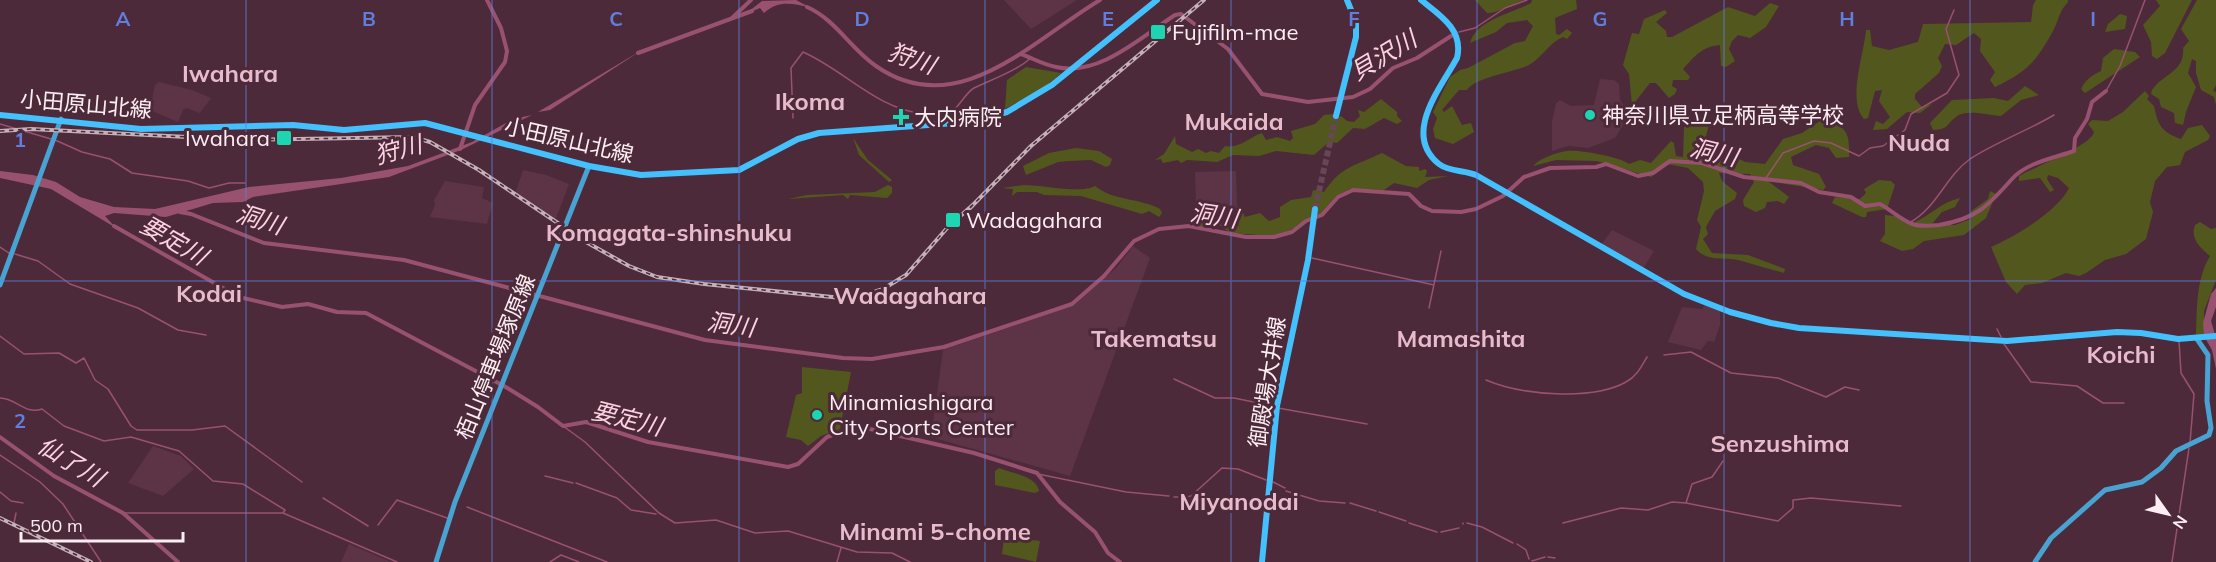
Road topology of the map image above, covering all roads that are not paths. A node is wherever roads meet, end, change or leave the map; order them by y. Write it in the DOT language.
graph roads {
  1 [pos="1156,0"];
  2 [pos="1347,0"];
  3 [pos="1421,0"];
  4 [pos="0,115"];
  5 [pos="1336,116"];
  6 [pos="62,119"];
  7 [pos="589,166"];
  8 [pos="1315,209"];
  9 [pos="0,285"];
  10 [pos="2216,336"];
  11 [pos="2199,338"];
  12 [pos="436,562"];
  13 [pos="1262,562"];
  14 [pos="2035,562"];
  1 -- 7 [label="main road, 小田原山北線"];
  2 -- 5 [label="main road"];
  3 -- 11 [label="main road"];
  4 -- 6 [label="main road, 小田原山北線"];
  6 -- 7 [label="main road, 小田原山北線"];
  6 -- 9 [label="main road"];
  7 -- 12 [label="main road, 栢山停車場塚原線"];
  8 -- 13 [label="main road, 御殿場大井線"];
  10 -- 11 [label="main road"];
  11 -- 14 [label="main road"];
}
